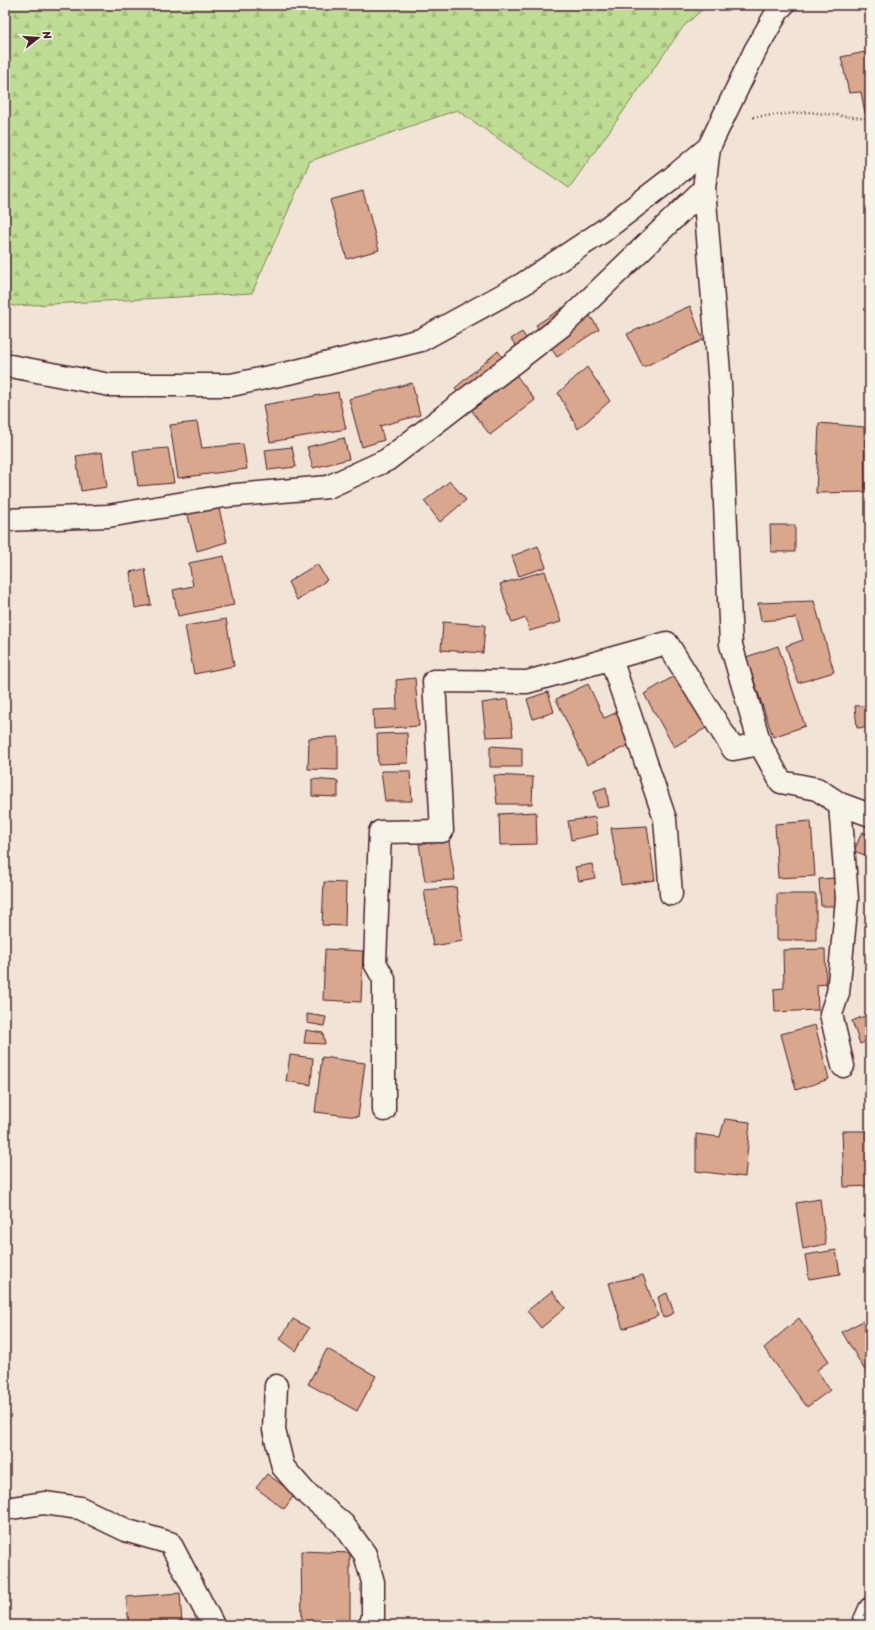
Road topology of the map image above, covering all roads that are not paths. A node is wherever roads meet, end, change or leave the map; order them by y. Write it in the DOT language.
graph roads {
  1 [pos="778,6"];
  2 [pos="709,146"];
  3 [pos="704,189"];
  4 [pos="5,365"];
  5 [pos="5,520"];
  6 [pos="611,659"];
  7 [pos="760,744"];
  8 [pos="840,804"];
  9 [pos="870,815"];
  10 [pos="671,894"];
  11 [pos="843,1066"];
  12 [pos="384,1110"];
  13 [pos="276,1386"];
  14 [pos="5,1510"];
  15 [pos="870,1609"];
  16 [pos="213,1625"];
  17 [pos="370,1625"];
  18 [pos="864,1625"];
  1 -- 2 [label="street"];
  2 -- 3 [label="street"];
  2 -- 4 [label="street"];
  3 -- 5 [label="street"];
  3 -- 7 [label="street"];
  6 -- 7 [label="street"];
  6 -- 10 [label="street"];
  6 -- 12 [label="street"];
  7 -- 8 [label="street"];
  8 -- 9 [label="street"];
  8 -- 11 [label="street"];
  13 -- 17 [label="street"];
  14 -- 16 [label="street"];
  15 -- 18 [label="street"];
}
